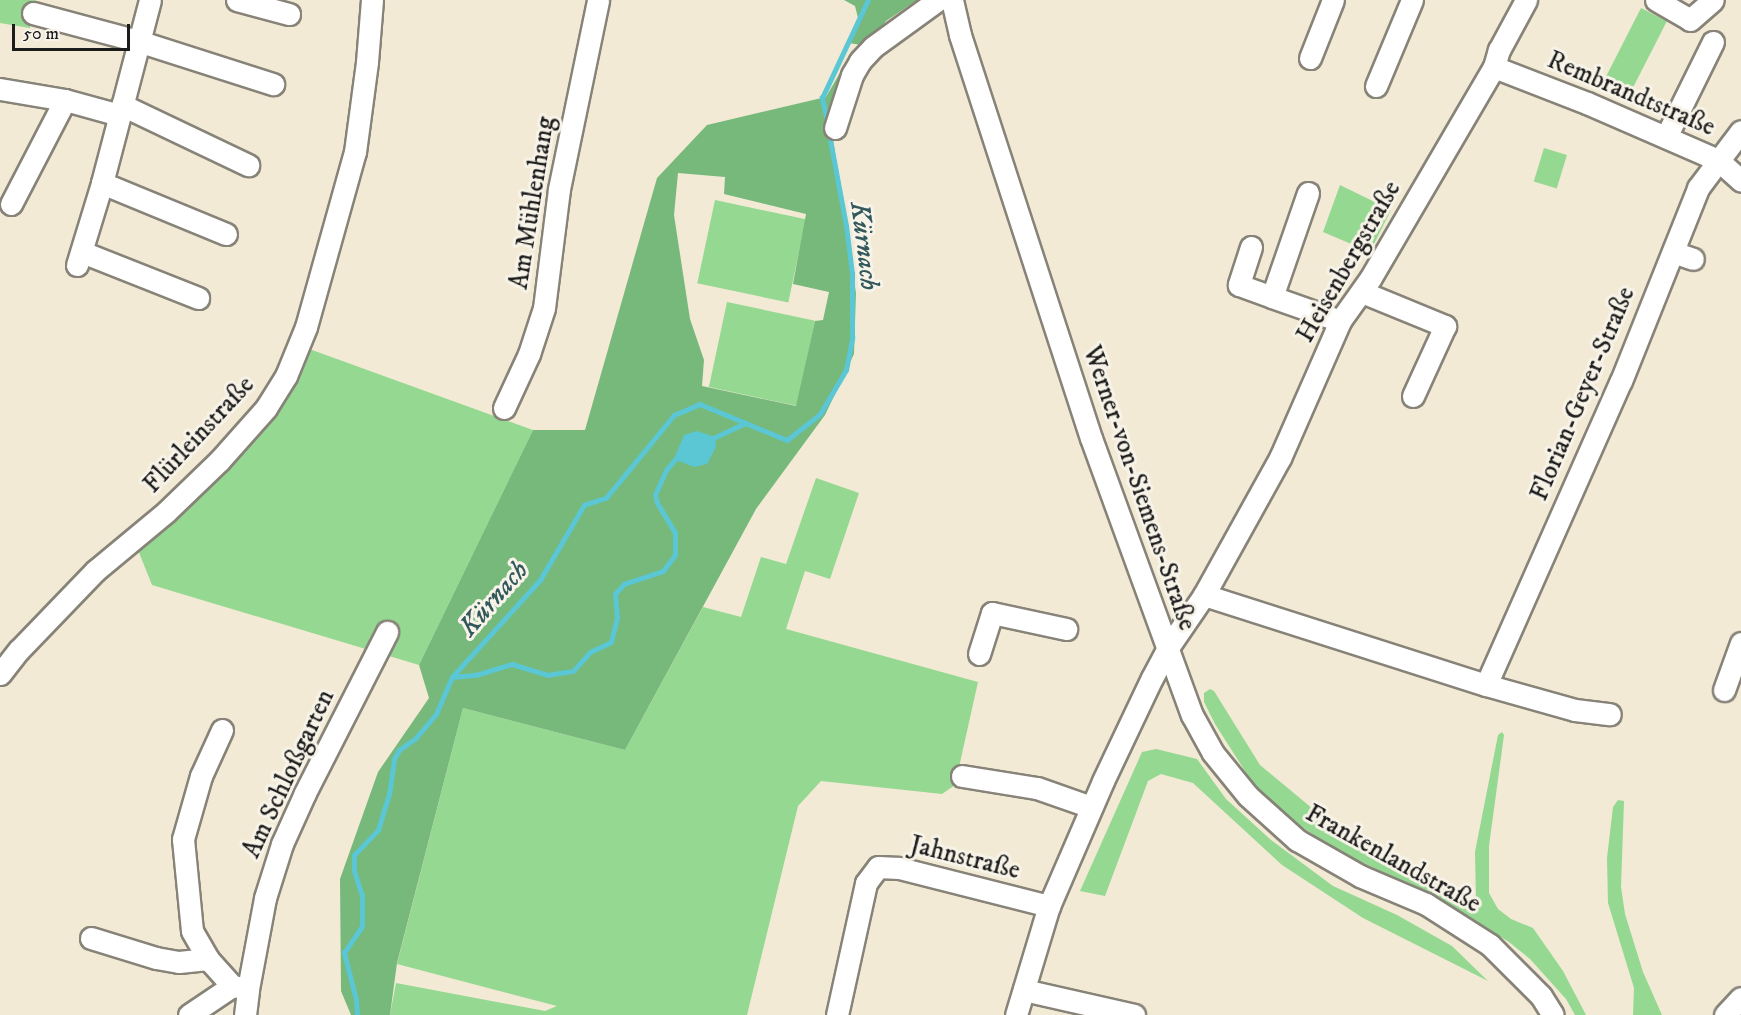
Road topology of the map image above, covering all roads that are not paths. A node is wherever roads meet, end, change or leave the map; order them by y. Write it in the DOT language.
graph roads {
  1 [pos="150,0"];
  2 [pos="237,0"];
  3 [pos="372,0"];
  4 [pos="598,0"];
  5 [pos="938,0"];
  6 [pos="952,0"];
  7 [pos="1333,0"];
  8 [pos="1412,0"];
  9 [pos="1526,0"];
  10 [pos="1656,0"];
  11 [pos="1713,0"];
  12 [pos="33,13"];
  13 [pos="289,14"];
  14 [pos="138,41"];
  15 [pos="1713,42"];
  16 [pos="1310,58"];
  17 [pos="1494,67"];
  18 [pos="273,84"];
  19 [pos="1376,86"];
  20 [pos="0,89"];
  21 [pos="65,100"];
  22 [pos="121,110"];
  23 [pos="835,128"];
  24 [pos="1741,131"];
  25 [pos="1666,137"];
  26 [pos="1718,160"];
  27 [pos="248,165"];
  28 [pos="1741,182"];
  29 [pos="102,183"];
  30 [pos="1308,193"];
  31 [pos="11,204"];
  32 [pos="226,234"];
  33 [pos="1251,247"];
  34 [pos="1673,252"];
  35 [pos="1693,259"];
  36 [pos="1362,292"];
  37 [pos="1272,297"];
  38 [pos="198,298"];
  39 [pos="1340,321"];
  40 [pos="1413,396"];
  41 [pos="504,408"];
  42 [pos="1204,595"];
  43 [pos="1066,629"];
  44 [pos="387,632"];
  45 [pos="1741,643"];
  46 [pos="1169,646"];
  47 [pos="979,654"];
  48 [pos="0,674"];
  49 [pos="1486,685"];
  50 [pos="1724,690"];
  51 [pos="1610,714"];
  52 [pos="222,730"];
  53 [pos="962,776"];
  54 [pos="1091,807"];
  55 [pos="1048,906"];
  56 [pos="92,938"];
  57 [pos="208,959"];
  58 [pos="240,987"];
  59 [pos="1024,990"];
  60 [pos="1741,998"];
  61 [pos="189,1015"];
  62 [pos="245,1015"];
  63 [pos="837,1015"];
  64 [pos="1016,1015"];
  65 [pos="1134,1015"];
  66 [pos="1553,1015"];
  67 [pos="1725,1015"];
  1 -- 14 [label="street"];
  2 -- 13 [label="street"];
  3 -- 48 [label="street, Flürleinstraße"];
  4 -- 41 [label="street, Am Mühlenhang"];
  5 -- 23 [label="street"];
  6 -- 46 [label="street, Werner-von-Siemens-Straße"];
  7 -- 16 [label="street"];
  8 -- 19 [label="street"];
  9 -- 17 [label="street, Heisenbergstraße"];
  10 -- 11 [label="street"];
  12 -- 14 [label="street"];
  14 -- 18 [label="street"];
  14 -- 22 [label="street"];
  15 -- 25 [label="street"];
  17 -- 25 [label="street, Rembrandtstraße"];
  17 -- 36 [label="street, Heisenbergstraße"];
  20 -- 21 [label="street"];
  21 -- 22 [label="street"];
  21 -- 31 [label="street"];
  22 -- 27 [label="street"];
  22 -- 29 [label="street"];
  24 -- 26 [label="street, Florian-Geyer-Straße"];
  25 -- 26 [label="street, Rembrandtstraße"];
  26 -- 28 [label="street, Rembrandtstraße"];
  26 -- 34 [label="street, Florian-Geyer-Straße"];
  29 -- 32 [label="street"];
  29 -- 38 [label="street"];
  30 -- 37 [label="street"];
  33 -- 37 [label="street"];
  34 -- 35 [label="street"];
  34 -- 49 [label="street, Florian-Geyer-Straße"];
  36 -- 39 [label="street, Heisenbergstraße"];
  36 -- 40 [label="street"];
  37 -- 39 [label="street"];
  39 -- 42 [label="street, Heisenbergstraße"];
  42 -- 46 [label="street, Heisenbergstraße"];
  42 -- 49 [label="street"];
  43 -- 47 [label="street"];
  44 -- 58 [label="street, Am Schloßgarten"];
  45 -- 50 [label="street"];
  46 -- 54 [label="street, Werner-von-Siemens-Straße"];
  46 -- 66 [label="street, Frankenlandstraße"];
  49 -- 51 [label="street"];
  52 -- 57 [label="street"];
  53 -- 54 [label="street"];
  54 -- 55 [label="street, Werner-von-Siemens-Straße"];
  55 -- 59 [label="street, Werner-von-Siemens-Straße"];
  55 -- 63 [label="street, Jahnstraße"];
  56 -- 57 [label="street"];
  57 -- 58 [label="street"];
  58 -- 61 [label="street"];
  58 -- 62 [label="street, Am Schloßgarten"];
  59 -- 64 [label="street, Werner-von-Siemens-Straße"];
  59 -- 65 [label="street"];
  60 -- 67 [label="street"];
}
